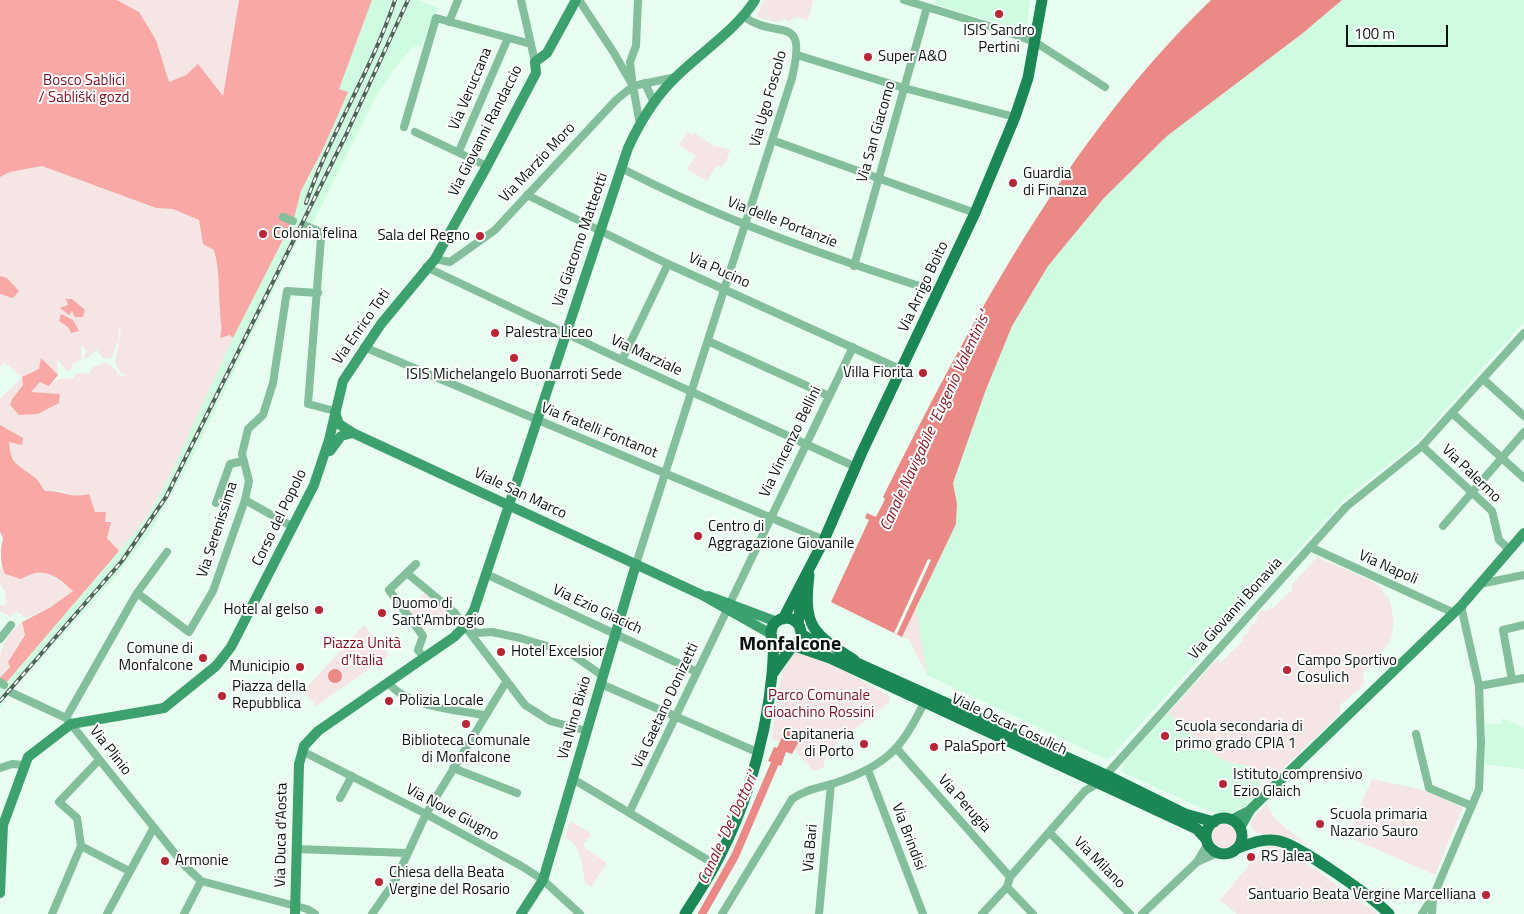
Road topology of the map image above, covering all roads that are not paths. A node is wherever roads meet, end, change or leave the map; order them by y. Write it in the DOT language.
graph roads {
  1 [pos="458,0"];
  2 [pos="521,0"];
  3 [pos="578,0"];
  4 [pos="638,0"];
  5 [pos="755,0"];
  6 [pos="904,0"];
  7 [pos="1042,0"];
  8 [pos="927,7"];
  9 [pos="743,16"];
  10 [pos="449,22"];
  11 [pos="508,38"];
  12 [pos="1035,42"];
  13 [pos="531,44"];
  14 [pos="797,55"];
  15 [pos="535,62"];
  16 [pos="676,77"];
  17 [pos="645,83"];
  18 [pos="633,86"];
  19 [pos="904,88"];
  20 [pos="1105,88"];
  21 [pos="636,100"];
  22 [pos="654,103"];
  23 [pos="1015,117"];
  24 [pos="640,124"];
  25 [pos="404,127"];
  26 [pos="415,132"];
  27 [pos="772,140"];
  28 [pos="459,151"];
  29 [pos="487,166"];
  30 [pos="621,168"];
  31 [pos="878,178"];
  32 [pos="527,195"];
  33 [pos="975,213"];
  34 [pos="283,217"];
  35 [pos="293,221"];
  36 [pos="746,223"];
  37 [pos="304,225"];
  38 [pos="600,230"];
  39 [pos="434,259"];
  40 [pos="450,262"];
  41 [pos="668,264"];
  42 [pos="854,266"];
  43 [pos="426,267"];
  44 [pos="444,275"];
  45 [pos="725,288"];
  46 [pos="938,292"];
  47 [pos="318,294"];
  48 [pos="566,333"];
  49 [pos="1524,333"];
  50 [pos="708,341"];
  51 [pos="1517,341"];
  52 [pos="364,347"];
  53 [pos="853,347"];
  54 [pos="1524,347"];
  55 [pos="622,360"];
  56 [pos="902,370"];
  57 [pos="1483,379"];
  58 [pos="691,392"];
  59 [pos="829,396"];
  60 [pos="335,411"];
  61 [pos="1452,413"];
  62 [pos="1524,416"];
  63 [pos="536,420"];
  64 [pos="1524,432"];
  65 [pos="353,433"];
  66 [pos="805,443"];
  67 [pos="1422,446"];
  68 [pos="1502,457"];
  69 [pos="242,461"];
  70 [pos="856,466"];
  71 [pos="665,473"];
  72 [pos="1524,478"];
  73 [pos="314,485"];
  74 [pos="1471,492"];
  75 [pos="245,500"];
  76 [pos="216,503"];
  77 [pos="508,505"];
  78 [pos="770,517"];
  79 [pos="1443,526"];
  80 [pos="293,527"];
  81 [pos="1524,532"];
  82 [pos="824,540"];
  83 [pos="1310,547"];
  84 [pos="1509,549"];
  85 [pos="168,552"];
  86 [pos="416,564"];
  87 [pos="636,564"];
  88 [pos="408,574"];
  89 [pos="486,574"];
  90 [pos="808,574"];
  91 [pos="1524,575"];
  92 [pos="1480,584"];
  93 [pos="137,593"];
  94 [pos="728,607"];
  95 [pos="1458,610"];
  96 [pos="780,620"];
  97 [pos="11,624"];
  98 [pos="466,626"];
  99 [pos="1524,626"];
  100 [pos="800,629"];
  101 [pos="616,634"];
  102 [pos="773,638"];
  103 [pos="0,639"];
  104 [pos="793,647"];
  105 [pos="424,658"];
  106 [pos="858,663"];
  107 [pos="697,672"];
  108 [pos="773,674"];
  109 [pos="1524,678"];
  110 [pos="602,680"];
  111 [pos="1512,680"];
  112 [pos="506,682"];
  113 [pos="389,683"];
  114 [pos="1479,686"];
  115 [pos="10,692"];
  116 [pos="926,698"];
  117 [pos="484,716"];
  118 [pos="676,718"];
  119 [pos="69,721"];
  120 [pos="587,731"];
  121 [pos="1416,734"];
  122 [pos="897,749"];
  123 [pos="757,752"];
  124 [pos="301,754"];
  125 [pos="100,760"];
  126 [pos="24,765"];
  127 [pos="0,768"];
  128 [pos="453,768"];
  129 [pos="868,770"];
  130 [pos="352,776"];
  131 [pos="573,779"];
  132 [pos="1102,779"];
  133 [pos="831,784"];
  134 [pos="517,793"];
  135 [pos="340,798"];
  136 [pos="1472,806"];
  137 [pos="630,813"];
  138 [pos="426,814"];
  139 [pos="1214,822"];
  140 [pos="154,827"];
  141 [pos="1237,827"];
  142 [pos="1048,832"];
  143 [pos="1,834"];
  144 [pos="1207,841"];
  145 [pos="1259,841"];
  146 [pos="82,846"];
  147 [pos="1238,848"];
  148 [pos="296,849"];
  149 [pos="408,853"];
  150 [pos="1217,853"];
  151 [pos="1197,862"];
  152 [pos="716,865"];
  153 [pos="129,871"];
  154 [pos="1010,877"];
  155 [pos="543,880"];
  156 [pos="202,881"];
  157 [pos="1007,887"];
  158 [pos="0,894"];
  159 [pos="1433,897"];
  160 [pos="295,911"];
  161 [pos="1144,913"];
  162 [pos="1391,913"];
  163 [pos="52,914"];
  164 [pos="107,914"];
  165 [pos="184,914"];
  166 [pos="315,914"];
  167 [pos="372,914"];
  168 [pos="521,914"];
  169 [pos="580,914"];
  170 [pos="685,914"];
  171 [pos="722,914"];
  172 [pos="819,914"];
  173 [pos="923,914"];
  174 [pos="982,914"];
  175 [pos="1033,914"];
  176 [pos="1130,914"];
  177 [pos="1422,914"];
  178 [pos="1432,914"];
  1 -- 10 [label="street"];
  2 -- 13 [label="street, Via Giovanni Randaccio"];
  3 -- 15 [label="street"];
  3 -- 18 [label="street"];
  4 -- 18 [label="street"];
  5 -- 9 [label="street, Via Giacomo Matteotti"];
  6 -- 8 [label="street"];
  7 -- 12 [label="main road, Via Arrigo Boito"];
  8 -- 12 [label="street"];
  8 -- 19 [label="street, Via San Giacomo"];
  9 -- 14 [label="street, Via Ugo Foscolo"];
  9 -- 16 [label="street, Via Giacomo Matteotti"];
  10 -- 11 [label="street"];
  10 -- 25 [label="street"];
  11 -- 13 [label="street"];
  11 -- 28 [label="street, Via Veruccana"];
  12 -- 20 [label="street"];
  12 -- 23 [label="main road, Via Arrigo Boito"];
  13 -- 15 [label="street, Via Giovanni Randaccio"];
  14 -- 19 [label="street"];
  14 -- 27 [label="street, Via Ugo Foscolo"];
  15 -- 29 [label="street, Via Giovanni Randaccio"];
  16 -- 17 [label="street, Via Marzio Moro"];
  16 -- 22 [label="street, Via Giacomo Matteotti"];
  17 -- 18 [label="street, Via Marzio Moro"];
  17 -- 22 [label="street"];
  18 -- 21 [label="street"];
  18 -- 32 [label="street, Via Marzio Moro"];
  19 -- 23 [label="street"];
  19 -- 31 [label="street, Via San Giacomo"];
  21 -- 22 [label="street"];
  21 -- 24 [label="street"];
  22 -- 24 [label="street, Via Giacomo Matteotti"];
  23 -- 33 [label="main road, Via Arrigo Boito"];
  24 -- 30 [label="street, Via Giacomo Matteotti"];
  26 -- 28 [label="street"];
  27 -- 31 [label="street"];
  27 -- 36 [label="street, Via Ugo Foscolo"];
  28 -- 29 [label="street"];
  29 -- 39 [label="street, Via Giovanni Randaccio"];
  30 -- 36 [label="street, Via delle Portanzie"];
  30 -- 38 [label="street, Via Giacomo Matteotti"];
  31 -- 33 [label="street"];
  31 -- 42 [label="street, Via San Giacomo"];
  32 -- 38 [label="street, Via Pucino"];
  32 -- 40 [label="street, Via Marzio Moro"];
  33 -- 46 [label="main road, Via Arrigo Boito"];
  34 -- 35 [label="street"];
  36 -- 42 [label="street, Via delle Portanzie"];
  36 -- 45 [label="street, Via Ugo Foscolo"];
  37 -- 47 [label="street"];
  38 -- 41 [label="street, Via Pucino"];
  38 -- 48 [label="street, Via Giacomo Matteotti"];
  39 -- 40 [label="street"];
  39 -- 43 [label="street, Via Giovanni Randaccio"];
  40 -- 44 [label="street, Via Marzio Moro"];
  41 -- 45 [label="street, Via Pucino"];
  41 -- 55 [label="street"];
  42 -- 46 [label="street, Via delle Portanzie"];
  43 -- 44 [label="street, Via Marziale"];
  43 -- 52 [label="street, Via Enrico Toti"];
  44 -- 48 [label="street, Via Marziale"];
  45 -- 50 [label="street, Via Ugo Foscolo"];
  45 -- 53 [label="street, Via Pucino"];
  46 -- 56 [label="main road, Via Arrigo Boito"];
  47 -- 60 [label="street"];
  47 -- 69 [label="street, Via Serenissima"];
  48 -- 55 [label="street, Via Marziale"];
  48 -- 63 [label="street, Via Giacomo Matteotti"];
  49 -- 51 [label="street, Via Giovanni Bonavia"];
  50 -- 58 [label="street, Via Ugo Foscolo"];
  50 -- 59 [label="street"];
  51 -- 54 [label="street"];
  51 -- 57 [label="street, Via Giovanni Bonavia"];
  52 -- 60 [label="street, Via Enrico Toti"];
  52 -- 63 [label="street, Via fratelli Fontanot"];
  53 -- 56 [label="street, Via Pucino"];
  53 -- 59 [label="street, Via Vincenzo Bellini"];
  55 -- 58 [label="street, Via Marziale"];
  56 -- 70 [label="main road, Via Arrigo Boito"];
  57 -- 61 [label="street, Via Giovanni Bonavia"];
  57 -- 62 [label="street"];
  58 -- 66 [label="street, Via Marziale"];
  58 -- 71 [label="street, Via Ugo Foscolo"];
  59 -- 66 [label="street, Via Vincenzo Bellini"];
  60 -- 65 [label="street, Viale San Marco"];
  60 -- 73 [label="street, Corso del Popolo"];
  61 -- 67 [label="street, Via Giovanni Bonavia"];
  61 -- 68 [label="street"];
  63 -- 71 [label="street, Via fratelli Fontanot"];
  63 -- 77 [label="street, Via Giacomo Matteotti"];
  64 -- 68 [label="street"];
  65 -- 73 [label="street"];
  65 -- 77 [label="street, Viale San Marco"];
  66 -- 70 [label="street, Via Marziale"];
  66 -- 78 [label="street, Via Vincenzo Bellini"];
  67 -- 74 [label="street, Via Palermo"];
  67 -- 83 [label="street, Via Giovanni Bonavia"];
  68 -- 72 [label="street"];
  68 -- 74 [label="street"];
  69 -- 75 [label="street, Via Serenissima"];
  69 -- 76 [label="street"];
  70 -- 82 [label="main road, Via Arrigo Boito"];
  71 -- 78 [label="street, Via fratelli Fontanot"];
  71 -- 87 [label="street, Via Ugo Foscolo"];
  73 -- 80 [label="street, Corso del Popolo"];
  74 -- 79 [label="street"];
  74 -- 84 [label="street, Via Palermo"];
  75 -- 80 [label="street"];
  75 -- 93 [label="street, Via Serenissima"];
  77 -- 87 [label="street, Viale San Marco"];
  77 -- 89 [label="street, Via Giacomo Matteotti"];
  78 -- 82 [label="street, Via fratelli Fontanot"];
  78 -- 94 [label="street, Via Vincenzo Bellini"];
  80 -- 119 [label="street, Corso del Popolo"];
  81 -- 84 [label="street"];
  82 -- 90 [label="main road, Via Arrigo Boito"];
  83 -- 95 [label="street, Via Napoli"];
  83 -- 132 [label="street, Via Giovanni Bonavia"];
  84 -- 92 [label="street"];
  85 -- 93 [label="street"];
  86 -- 88 [label="street"];
  87 -- 94 [label="street, Viale San Marco"];
  87 -- 101 [label="street, Via Nino Bixio"];
  88 -- 98 [label="street"];
  88 -- 105 [label="street"];
  89 -- 98 [label="street, Via Giacomo Matteotti"];
  89 -- 101 [label="street, Via Ezio Giacich"];
  90 -- 96 [label="main road, Via Arrigo Boito"];
  90 -- 100 [label="main road, Via Arrigo Boito"];
  90 -- 106 [label="main road"];
  91 -- 92 [label="street"];
  92 -- 95 [label="street"];
  93 -- 119 [label="street"];
  94 -- 96 [label="street, Viale San Marco"];
  94 -- 102 [label="street, Viale San Marco"];
  94 -- 107 [label="street, Via Gaetano Donizetti"];
  95 -- 114 [label="street"];
  95 -- 141 [label="street"];
  96 -- 100 [label="main road"];
  96 -- 102 [label="main road"];
  97 -- 103 [label="street"];
  98 -- 105 [label="street"];
  98 -- 110 [label="street"];
  98 -- 112 [label="street"];
  99 -- 111 [label="street"];
  100 -- 104 [label="main road"];
  100 -- 106 [label="main road, Viale Oscar Cosulich"];
  101 -- 107 [label="street, Via Ezio Giacich"];
  101 -- 110 [label="street, Via Nino Bixio"];
  102 -- 104 [label="main road"];
  102 -- 108 [label="main road"];
  104 -- 108 [label="main road"];
  104 -- 116 [label="main road, Viale Oscar Cosulich"];
  105 -- 113 [label="street"];
  106 -- 116 [label="main road, Viale Oscar Cosulich"];
  107 -- 118 [label="street, Via Gaetano Donizetti"];
  108 -- 123 [label="main road"];
  109 -- 111 [label="street"];
  110 -- 118 [label="street"];
  110 -- 120 [label="street, Via Nino Bixio"];
  111 -- 114 [label="street"];
  112 -- 117 [label="street"];
  112 -- 120 [label="street"];
  113 -- 117 [label="street"];
  113 -- 124 [label="street"];
  114 -- 136 [label="street"];
  115 -- 119 [label="street"];
  116 -- 122 [label="street"];
  116 -- 132 [label="main road, Viale Oscar Cosulich"];
  117 -- 128 [label="street"];
  118 -- 123 [label="street"];
  118 -- 137 [label="street, Via Gaetano Donizetti"];
  119 -- 125 [label="street, Via Plinio"];
  119 -- 126 [label="street"];
  120 -- 131 [label="street, Via Nino Bixio"];
  121 -- 136 [label="street"];
  122 -- 129 [label="street"];
  122 -- 154 [label="street, Via Perugia"];
  123 -- 152 [label="main road"];
  124 -- 130 [label="street, Via Nove Giugno"];
  124 -- 148 [label="street, Via Duca d'Aosta"];
  125 -- 140 [label="street, Via Plinio"];
  125 -- 146 [label="street"];
  126 -- 127 [label="street"];
  126 -- 143 [label="street"];
  128 -- 134 [label="street"];
  128 -- 138 [label="street"];
  129 -- 133 [label="street"];
  129 -- 173 [label="street, Via Brindisi"];
  130 -- 135 [label="street"];
  130 -- 138 [label="street, Via Nove Giugno"];
  131 -- 137 [label="street"];
  131 -- 155 [label="street, Via Nino Bixio"];
  132 -- 139 [label="main road, Viale Oscar Cosulich"];
  132 -- 142 [label="street, Via Giovanni Bonavia"];
  132 -- 144 [label="main road, Viale Oscar Cosulich"];
  133 -- 171 [label="street"];
  133 -- 172 [label="street, Via Bari"];
  136 -- 159 [label="street"];
  137 -- 152 [label="street"];
  138 -- 149 [label="street"];
  138 -- 155 [label="street, Via Nove Giugno"];
  139 -- 141 [label="main road"];
  139 -- 144 [label="main road"];
  140 -- 153 [label="street"];
  140 -- 156 [label="street, Via Plinio"];
  141 -- 145 [label="main road"];
  141 -- 147 [label="main road"];
  142 -- 154 [label="street, Via Giovanni Bonavia"];
  142 -- 176 [label="street, Via Milano"];
  143 -- 158 [label="street"];
  144 -- 150 [label="main road"];
  144 -- 151 [label="street"];
  145 -- 147 [label="main road"];
  145 -- 162 [label="main road"];
  146 -- 153 [label="street"];
  146 -- 163 [label="street"];
  147 -- 150 [label="main road"];
  148 -- 149 [label="street"];
  148 -- 160 [label="street, Via Duca d'Aosta"];
  149 -- 167 [label="street"];
  150 -- 151 [label="street"];
  151 -- 161 [label="street"];
  152 -- 170 [label="main road"];
  153 -- 164 [label="street"];
  154 -- 157 [label="street, Via Giovanni Bonavia"];
  155 -- 168 [label="street, Via Nino Bixio"];
  155 -- 169 [label="street, Via Nove Giugno"];
  156 -- 160 [label="street"];
  156 -- 165 [label="street"];
  157 -- 174 [label="street, Via Giovanni Bonavia"];
  157 -- 175 [label="street"];
  159 -- 177 [label="street"];
  159 -- 178 [label="street"];
  160 -- 166 [label="street"];
}
